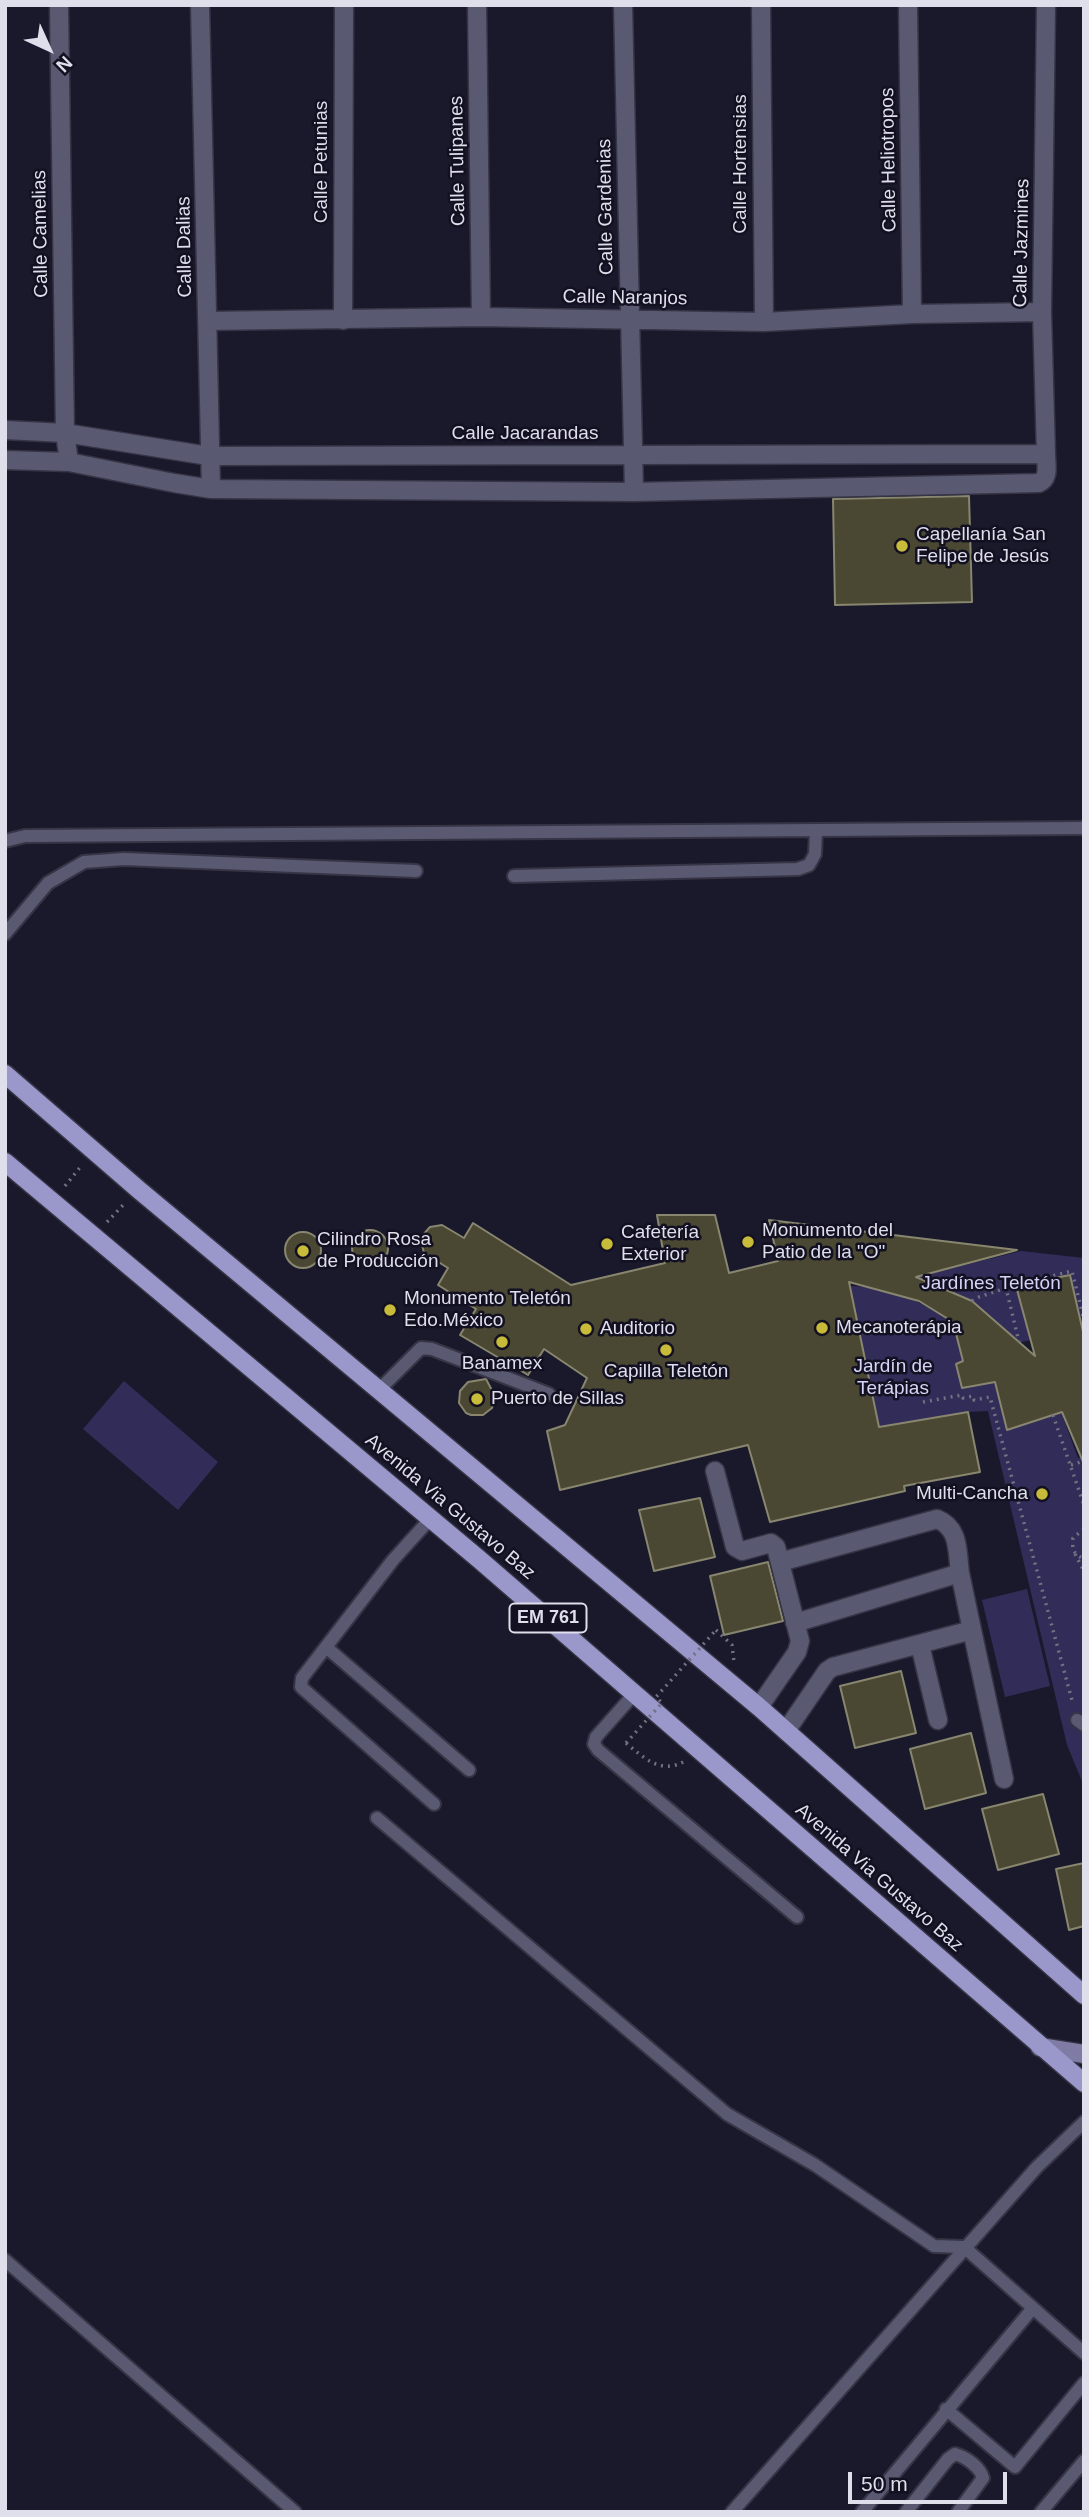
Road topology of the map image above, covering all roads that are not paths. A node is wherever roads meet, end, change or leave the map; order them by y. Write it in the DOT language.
graph roads {
  1 [pos="59,5"];
  2 [pos="200,5"];
  3 [pos="344,5"];
  4 [pos="477,5"];
  5 [pos="623,5"];
  6 [pos="761,5"];
  7 [pos="908,5"];
  8 [pos="1046,5"];
  9 [pos="1042,312"];
  10 [pos="912,314"];
  11 [pos="481,317"];
  12 [pos="630,319"];
  13 [pos="343,320"];
  14 [pos="207,321"];
  15 [pos="764,322"];
  16 [pos="5,430"];
  17 [pos="65,433"];
  18 [pos="633,454"];
  19 [pos="1046,454"];
  20 [pos="209,456"];
  21 [pos="5,460"];
  22 [pos="69,462"];
  23 [pos="211,489"];
  24 [pos="634,492"];
  25 [pos="1084,828"];
  26 [pos="816,831"];
  27 [pos="5,841"];
  28 [pos="416,872"];
  29 [pos="514,876"];
  30 [pos="5,934"];
  31 [pos="5,1074"];
  32 [pos="5,1162"];
  33 [pos="379,1390"];
  34 [pos="549,1394"];
  35 [pos="715,1471"];
  36 [pos="430,1518"];
  37 [pos="780,1562"];
  38 [pos="960,1573"];
  39 [pos="795,1623"];
  40 [pos="972,1630"];
  41 [pos="920,1645"];
  42 [pos="326,1647"];
  43 [pos="635,1692"];
  44 [pos="759,1707"];
  45 [pos="939,1720"];
  46 [pos="786,1731"];
  47 [pos="469,1770"];
  48 [pos="1004,1779"];
  49 [pos="434,1804"];
  50 [pos="377,1818"];
  51 [pos="797,1917"];
  52 [pos="1084,1995"];
  53 [pos="1040,2047"];
  54 [pos="1084,2053"];
  55 [pos="1084,2083"];
  56 [pos="1084,2122"];
  57 [pos="964,2248"];
  58 [pos="5,2260"];
  59 [pos="1033,2308"];
  60 [pos="1084,2353"];
  61 [pos="1084,2383"];
  62 [pos="946,2409"];
  63 [pos="1084,2460"];
  64 [pos="295,2512"];
  65 [pos="732,2512"];
  66 [pos="861,2512"];
  67 [pos="906,2512"];
  68 [pos="958,2512"];
  69 [pos="1041,2512"];
  1 -- 17 [label="street, Calle Camelias"];
  2 -- 14 [label="street, Calle Dalias"];
  3 -- 13 [label="street, Calle Petunias"];
  4 -- 11 [label="street, Calle Tulipanes"];
  5 -- 12 [label="street, Calle Gardenias"];
  6 -- 15 [label="street, Calle Hortensias"];
  7 -- 10 [label="street, Calle Heliotropos"];
  8 -- 9 [label="street, Calle Jazmines"];
  9 -- 10 [label="street, Calle Naranjos"];
  9 -- 19 [label="street, Calle Jazmines"];
  10 -- 15 [label="street, Calle Naranjos"];
  11 -- 12 [label="street, Calle Naranjos"];
  11 -- 13 [label="street, Calle Naranjos"];
  12 -- 15 [label="street, Calle Naranjos"];
  12 -- 18 [label="street, Calle Gardenias"];
  13 -- 14 [label="street, Calle Naranjos"];
  14 -- 20 [label="street, Calle Dalias"];
  16 -- 17 [label="street, Calle Jacarandas"];
  17 -- 20 [label="street, Calle Jacarandas"];
  17 -- 22 [label="street, Calle Camelias"];
  18 -- 19 [label="street, Calle Jacarandas"];
  18 -- 20 [label="street, Calle Jacarandas"];
  18 -- 24 [label="street, Calle Gardenias"];
  19 -- 24 [label="street, Calle Jazmines"];
  20 -- 23 [label="street, Calle Dalias"];
  21 -- 22 [label="street"];
  22 -- 23 [label="street"];
  23 -- 24 [label="street"];
  25 -- 26 [label="lane"];
  26 -- 27 [label="lane"];
  26 -- 29 [label="lane"];
  28 -- 30 [label="lane"];
  31 -- 33 [label="main road"];
  32 -- 36 [label="main road, Avenida Via Gustavo Baz / EM 761"];
  33 -- 34 [label="lane"];
  33 -- 44 [label="main road"];
  35 -- 37 [label="street"];
  36 -- 42 [label="lane"];
  36 -- 43 [label="main road, Avenida Via Gustavo Baz / EM 761"];
  37 -- 38 [label="street"];
  37 -- 39 [label="street"];
  38 -- 39 [label="street"];
  38 -- 40 [label="street"];
  39 -- 44 [label="street"];
  40 -- 41 [label="street"];
  40 -- 48 [label="street"];
  41 -- 45 [label="street"];
  41 -- 46 [label="street"];
  42 -- 47 [label="lane"];
  42 -- 49 [label="lane"];
  43 -- 51 [label="lane"];
  43 -- 53 [label="main road, Avenida Via Gustavo Baz / EM 761"];
  44 -- 46 [label="main road"];
  46 -- 52 [label="main road"];
  50 -- 57 [label="lane"];
  53 -- 54 [label="main road"];
  53 -- 55 [label="main road, Avenida Via Gustavo Baz / EM 761"];
  56 -- 57 [label="lane"];
  57 -- 59 [label="lane"];
  57 -- 65 [label="lane"];
  58 -- 64 [label="lane"];
  59 -- 60 [label="lane"];
  59 -- 62 [label="lane"];
  61 -- 62 [label="lane"];
  62 -- 66 [label="lane"];
  63 -- 69 [label="lane"];
  67 -- 68 [label="lane"];
}
